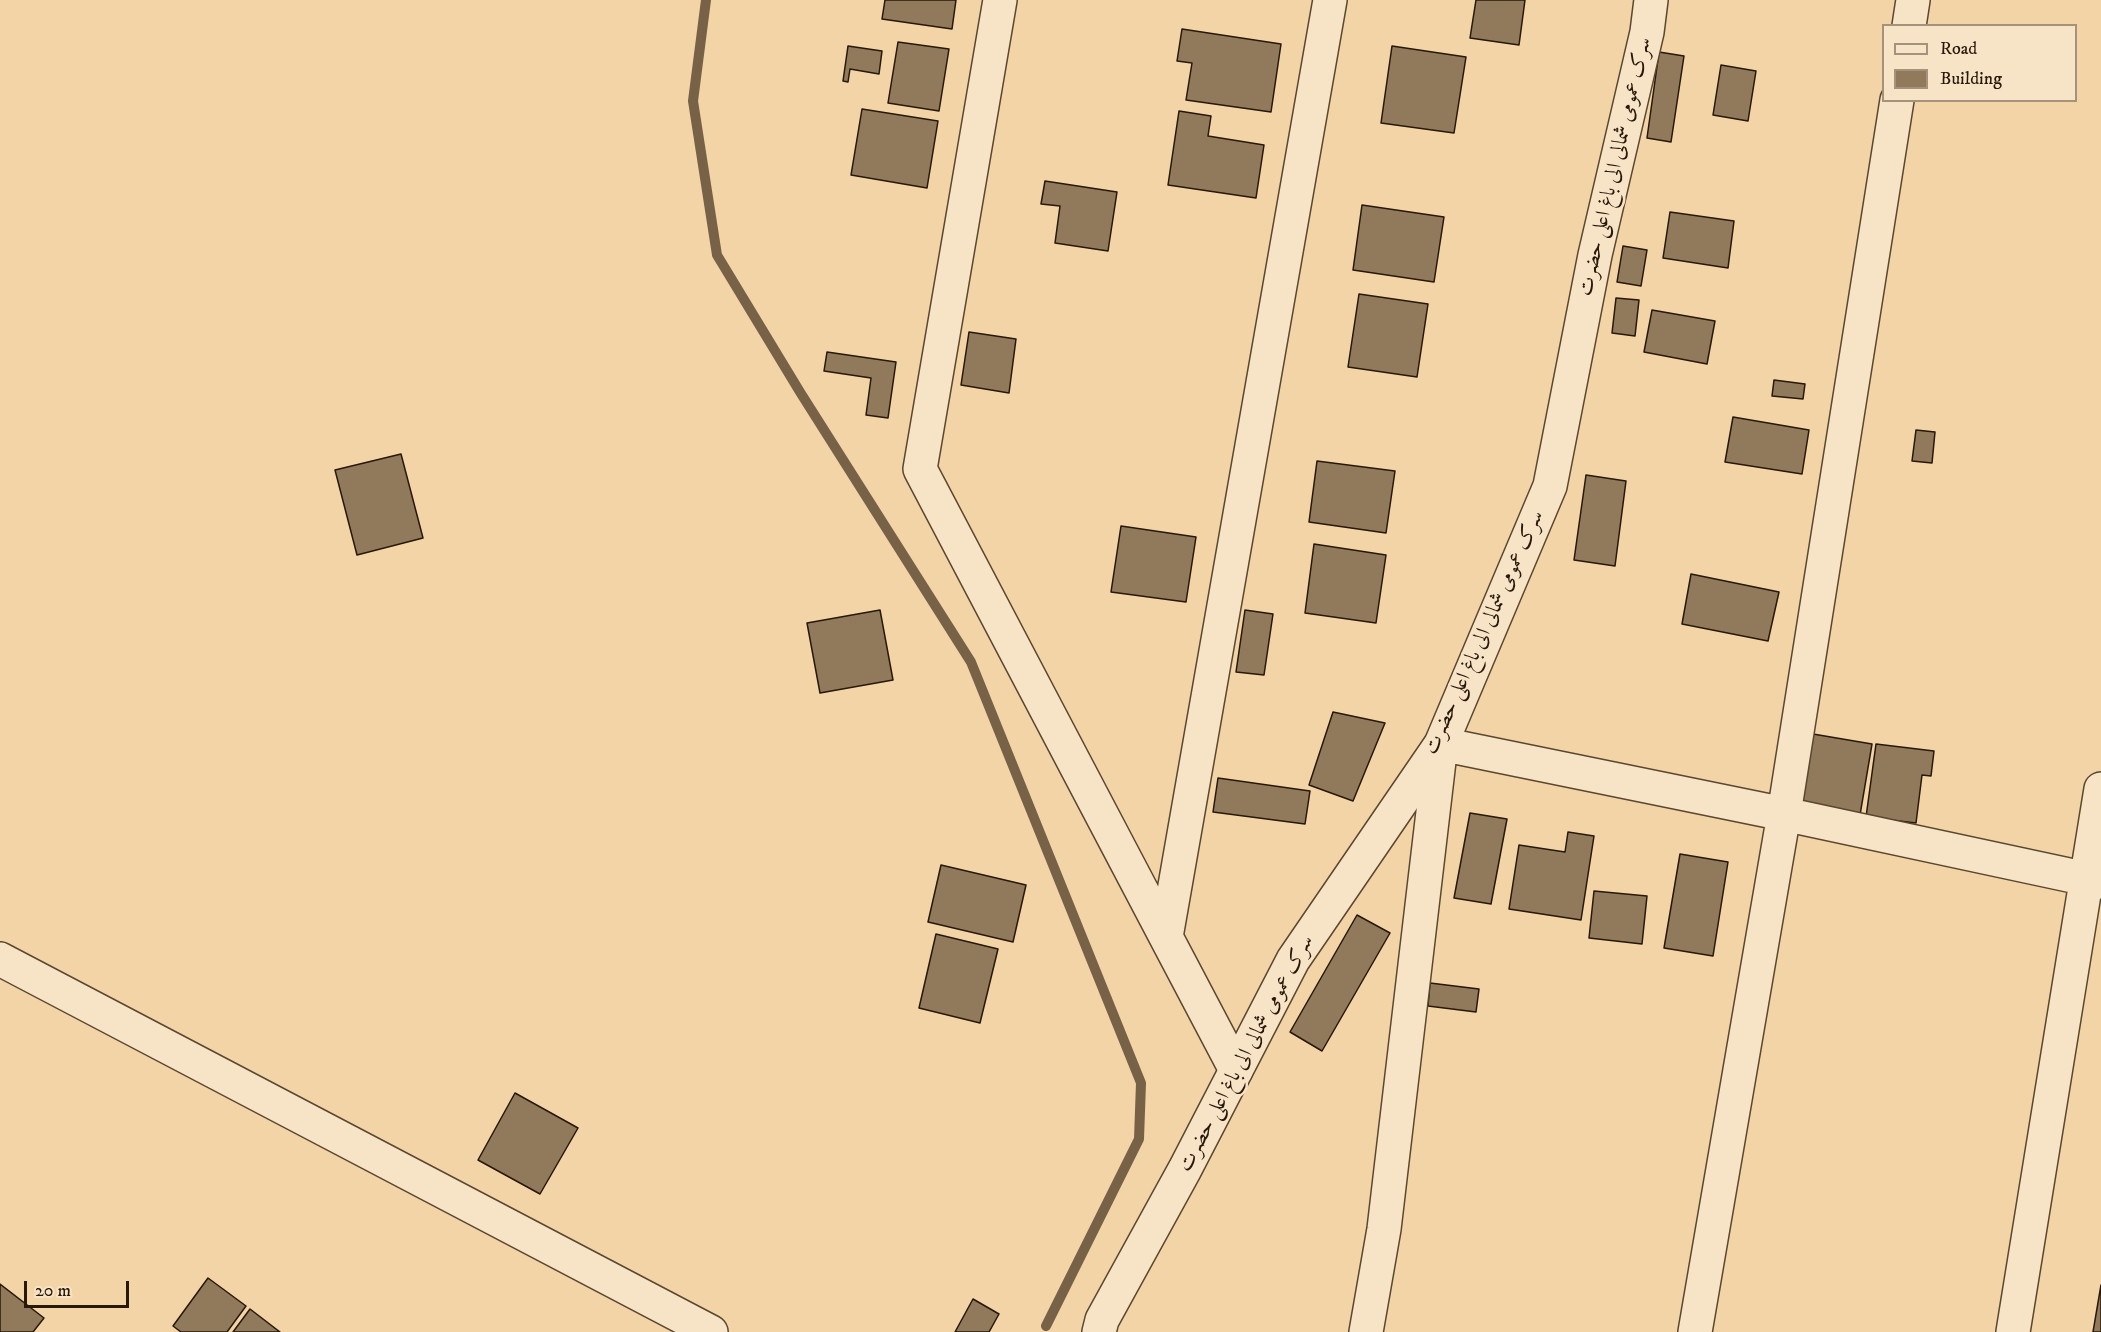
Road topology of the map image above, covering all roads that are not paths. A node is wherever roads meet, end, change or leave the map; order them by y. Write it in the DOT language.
graph roads {
  1 [pos="1000,0"];
  2 [pos="1330,0"];
  3 [pos="1651,0"];
  4 [pos="1913,0"];
  5 [pos="1909,24"];
  6 [pos="1897,102"];
  7 [pos="1441,744"];
  8 [pos="2101,789"];
  9 [pos="1784,814"];
  10 [pos="2094,881"];
  11 [pos="1166,937"];
  12 [pos="0,959"];
  13 [pos="1236,1070"];
  14 [pos="711,1332"];
  15 [pos="1099,1332"];
  16 [pos="1366,1332"];
  17 [pos="1695,1332"];
  18 [pos="2013,1332"];
  1 -- 11 [label="street"];
  2 -- 11 [label="street"];
  3 -- 7 [label="street, سرک عمومی شمالی الی باغ اعلی حضرت"];
  4 -- 5 [label="street"];
  6 -- 9 [label="street"];
  7 -- 9 [label="street"];
  7 -- 13 [label="street, سرک عمومی شمالی الی باغ اعلی حضرت"];
  7 -- 16 [label="street"];
  8 -- 10 [label="street"];
  9 -- 10 [label="street"];
  9 -- 17 [label="street"];
  10 -- 18 [label="street"];
  11 -- 13 [label="street"];
  12 -- 14 [label="street"];
  13 -- 15 [label="street, سرک عمومی شمالی الی باغ اعلی حضرت"];
}
